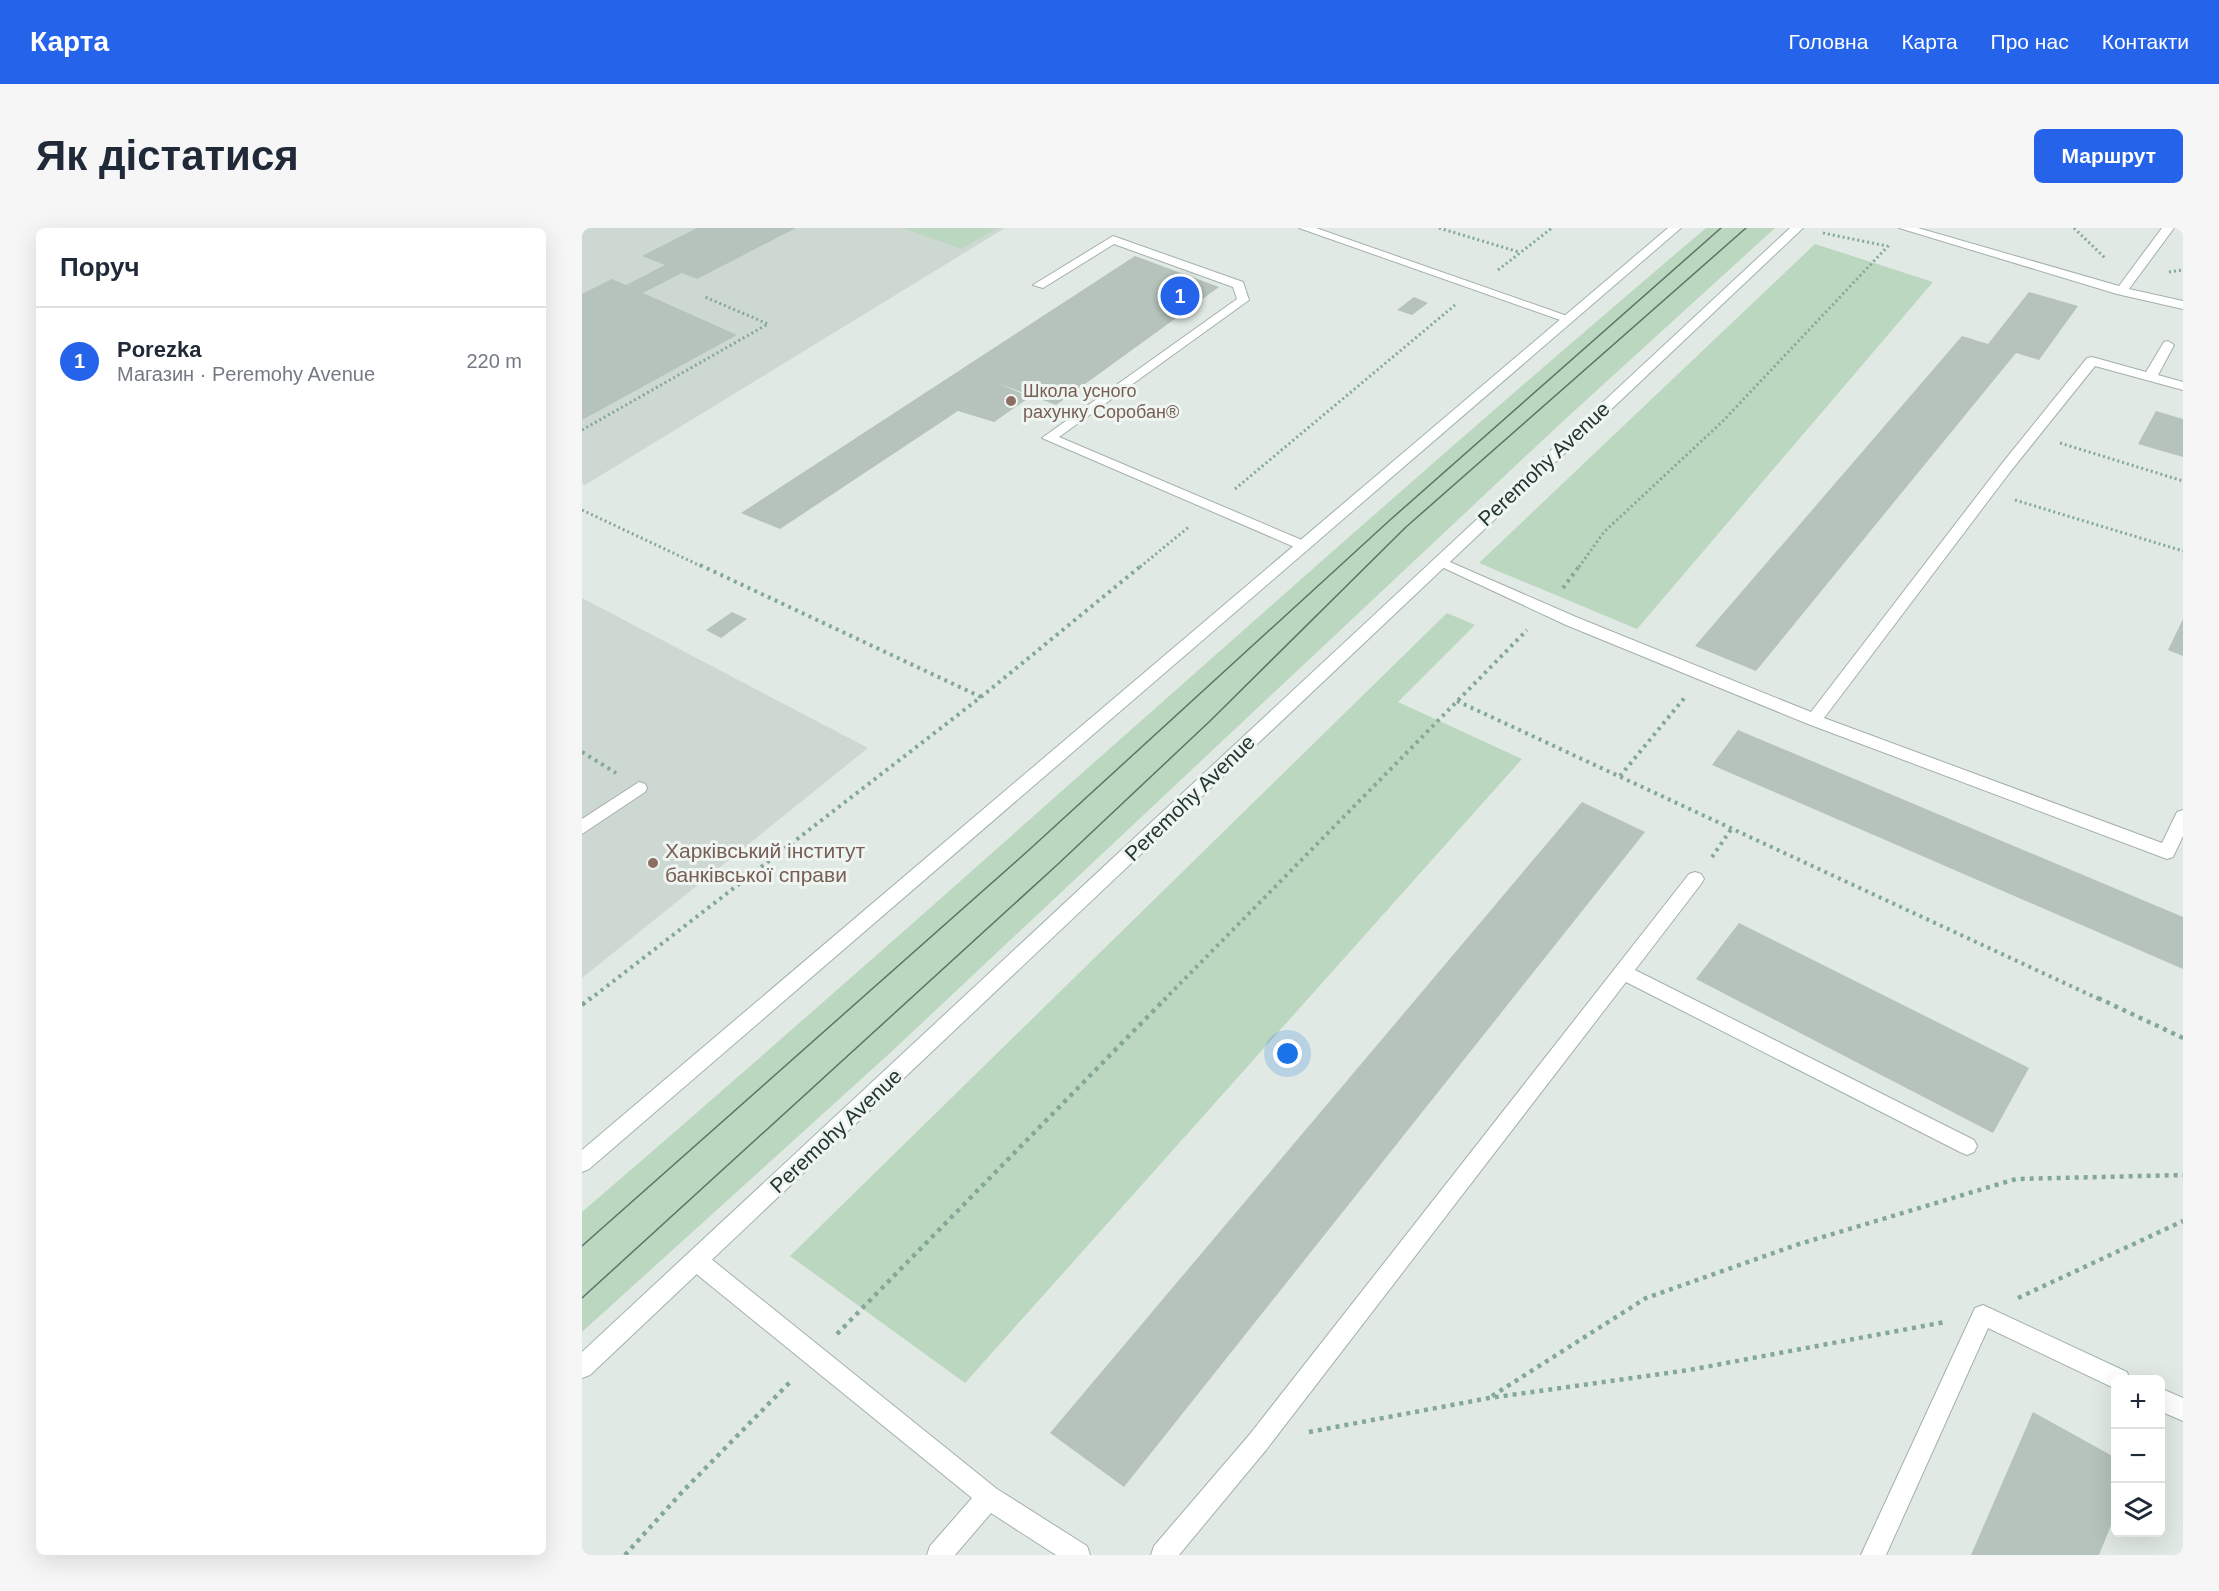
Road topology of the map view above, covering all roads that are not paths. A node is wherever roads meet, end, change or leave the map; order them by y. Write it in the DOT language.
graph roads {
  1 [pos="1675,228"];
  2 [pos="1797,228"];
  3 [pos="1905,228"];
  4 [pos="2168,228"];
  5 [pos="1303,230"];
  6 [pos="1322,230"];
  7 [pos="1039,285"];
  8 [pos="2121,291"];
  9 [pos="2183,305"];
  10 [pos="1567,318"];
  11 [pos="2168,345"];
  12 [pos="2150,377"];
  13 [pos="2183,386"];
  14 [pos="1304,546"];
  15 [pos="1438,562"];
  16 [pos="1814,720"];
  17 [pos="639,788"];
  18 [pos="2183,816"];
  19 [pos="582,828"];
  20 [pos="1695,879"];
  21 [pos="1625,973"];
  22 [pos="1967,1146"];
  23 [pos="582,1163"];
  24 [pos="697,1261"];
  25 [pos="582,1367"];
  26 [pos="2111,1376"];
  27 [pos="2165,1401"];
  28 [pos="2183,1410"];
  29 [pos="989,1497"];
  30 [pos="939,1555"];
  31 [pos="1078,1555"];
  32 [pos="1163,1555"];
  33 [pos="1873,1555"];
  1 -- 10 [label="main road"];
  2 -- 15 [label="main road, Peremohy Avenue"];
  3 -- 8 [label="main road"];
  4 -- 8 [label="main road"];
  5 -- 6 [label="main road"];
  6 -- 10 [label="main road"];
  7 -- 14 [label="main road"];
  8 -- 9 [label="main road"];
  10 -- 14 [label="main road"];
  11 -- 12 [label="main road"];
  12 -- 13 [label="main road"];
  12 -- 16 [label="main road"];
  14 -- 23 [label="main road"];
  15 -- 16 [label="main road"];
  15 -- 24 [label="main road, Peremohy Avenue"];
  16 -- 18 [label="main road"];
  17 -- 19 [label="main road"];
  20 -- 21 [label="main road"];
  21 -- 22 [label="main road"];
  21 -- 32 [label="main road"];
  24 -- 25 [label="main road, Peremohy Avenue"];
  24 -- 29 [label="main road"];
  26 -- 33 [label="main road"];
  27 -- 28 [label="main road"];
  29 -- 30 [label="main road"];
  29 -- 31 [label="main road"];
}
